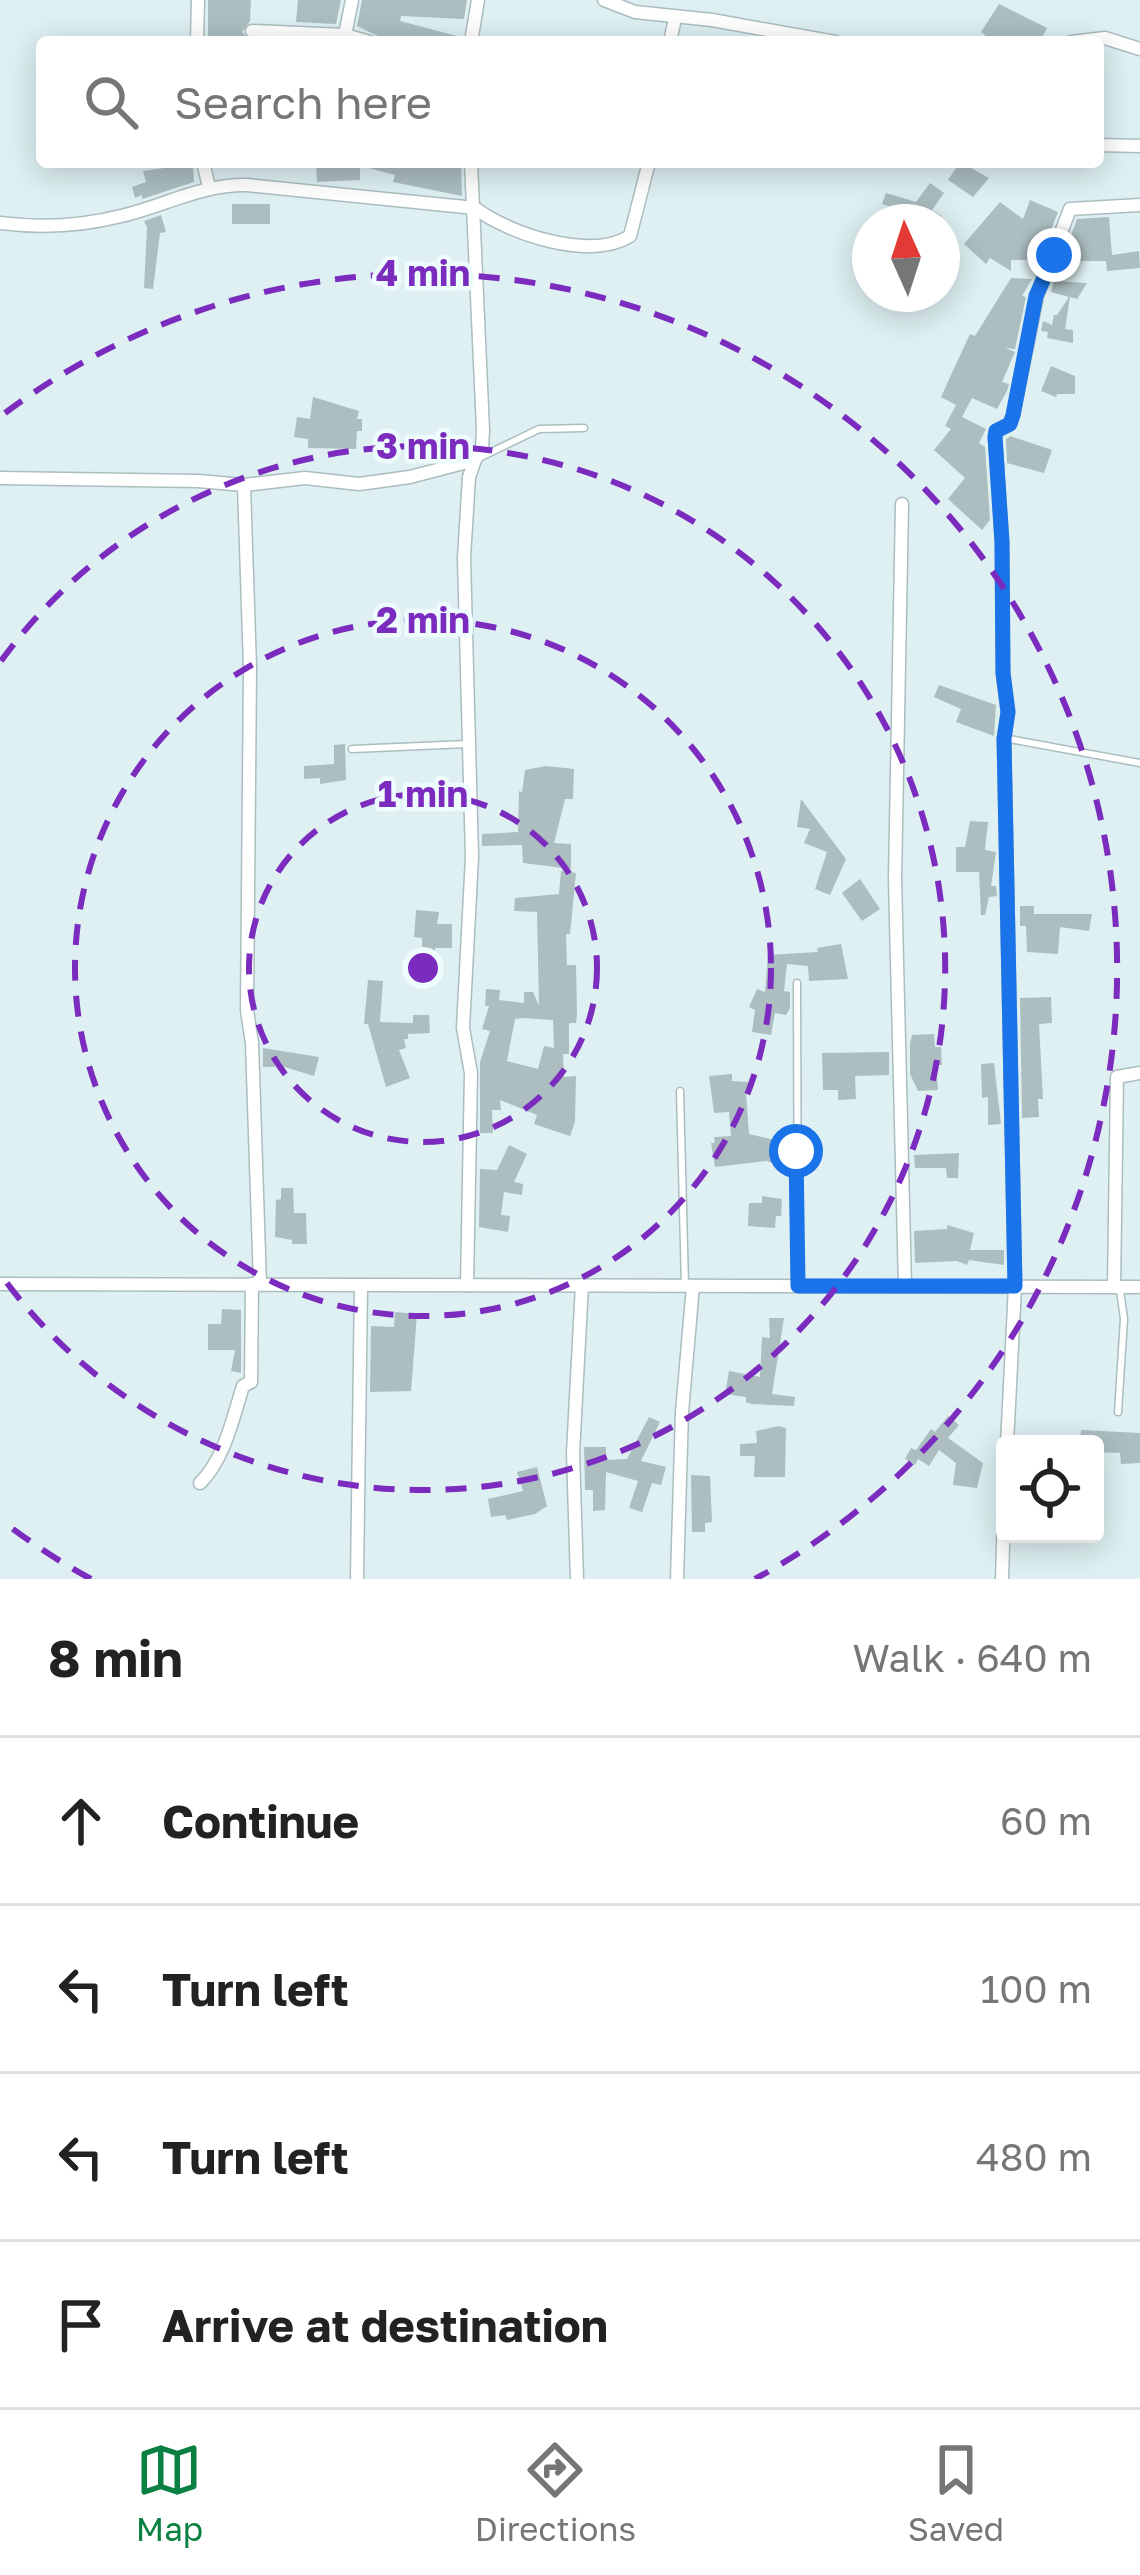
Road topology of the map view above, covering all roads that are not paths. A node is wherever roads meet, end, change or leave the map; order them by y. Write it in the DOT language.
graph roads {
  1 [pos="198,0"];
  2 [pos="352,0"];
  3 [pos="478,0"];
  4 [pos="604,0"];
  5 [pos="675,18"];
  6 [pos="252,31"];
  7 [pos="345,35"];
  8 [pos="197,36"];
  9 [pos="297,36"];
  10 [pos="335,36"];
  11 [pos="349,36"];
  12 [pos="473,36"];
  13 [pos="671,36"];
  14 [pos="802,36"];
  15 [pos="1104,38"];
  16 [pos="1140,49"];
  17 [pos="1104,145"];
  18 [pos="1140,146"];
  19 [pos="204,168"];
  20 [pos="472,168"];
  21 [pos="647,168"];
  22 [pos="209,187"];
  23 [pos="1140,206"];
  24 [pos="475,208"];
  25 [pos="0,223"];
  26 [pos="584,428"];
  27 [pos="475,460"];
  28 [pos="0,478"];
  29 [pos="244,485"];
  30 [pos="902,504"];
  31 [pos="1004,739"];
  32 [pos="466,744"];
  33 [pos="352,749"];
  34 [pos="1140,763"];
  35 [pos="797,982"];
  36 [pos="1140,1073"];
  37 [pos="680,1091"];
  38 [pos="0,1284"];
  39 [pos="256,1284"];
  40 [pos="361,1285"];
  41 [pos="467,1285"];
  42 [pos="582,1286"];
  43 [pos="689,1286"];
  44 [pos="798,1286"];
  45 [pos="905,1286"];
  46 [pos="1015,1286"];
  47 [pos="1117,1287"];
  48 [pos="1140,1287"];
  49 [pos="1118,1412"];
  50 [pos="1007,1435"];
  51 [pos="200,1483"];
  52 [pos="1003,1543"];
  53 [pos="357,1579"];
  54 [pos="577,1579"];
  55 [pos="677,1579"];
  56 [pos="1002,1579"];
  1 -- 8 [label="street"];
  2 -- 7 [label="street"];
  3 -- 12 [label="street"];
  4 -- 5 [label="street"];
  5 -- 13 [label="street"];
  5 -- 14 [label="street"];
  6 -- 9 [label="street"];
  7 -- 10 [label="street"];
  7 -- 11 [label="street"];
  15 -- 16 [label="street"];
  17 -- 18 [label="street"];
  19 -- 22 [label="street"];
  20 -- 24 [label="street"];
  21 -- 24 [label="street"];
  22 -- 24 [label="street"];
  22 -- 25 [label="street"];
  23 -- 31 [label="street"];
  24 -- 27 [label="street"];
  26 -- 27 [label="lane"];
  27 -- 29 [label="street"];
  27 -- 32 [label="street"];
  28 -- 29 [label="street"];
  29 -- 39 [label="street"];
  30 -- 45 [label="street"];
  31 -- 34 [label="lane"];
  31 -- 46 [label="street"];
  32 -- 33 [label="lane"];
  32 -- 41 [label="street"];
  35 -- 44 [label="lane"];
  36 -- 47 [label="street"];
  37 -- 43 [label="lane"];
  38 -- 39 [label="street"];
  39 -- 40 [label="street"];
  39 -- 51 [label="street"];
  40 -- 41 [label="street"];
  40 -- 53 [label="street"];
  41 -- 42 [label="street"];
  42 -- 43 [label="street"];
  42 -- 54 [label="street"];
  43 -- 44 [label="street"];
  43 -- 55 [label="street"];
  44 -- 45 [label="street"];
  45 -- 46 [label="street"];
  46 -- 47 [label="street"];
  46 -- 50 [label="street"];
  47 -- 48 [label="street"];
  47 -- 49 [label="lane"];
  52 -- 56 [label="street"];
}
